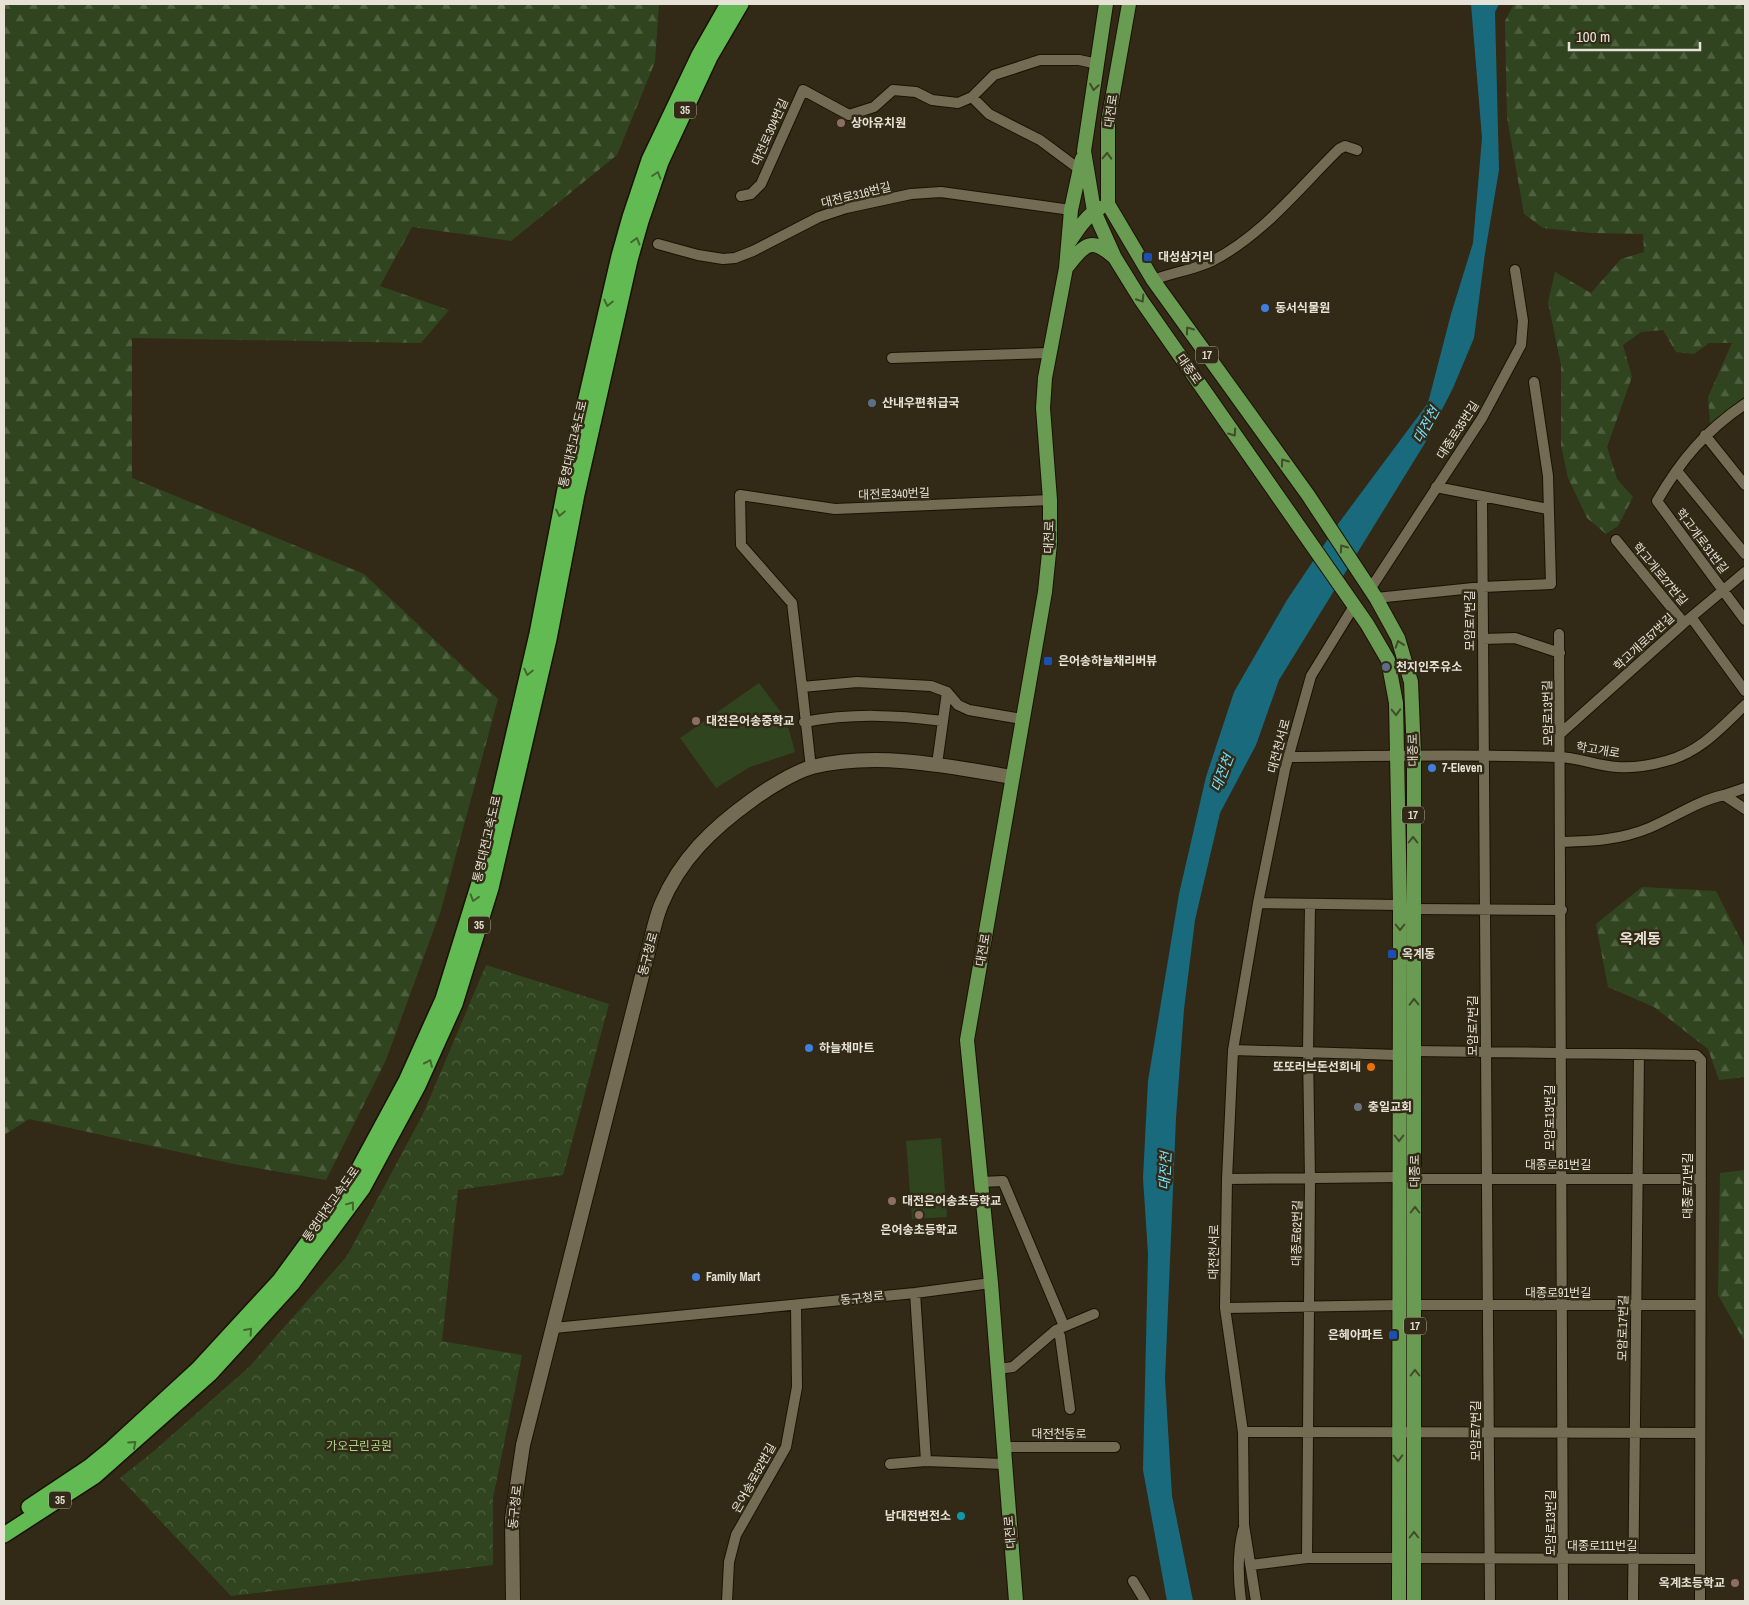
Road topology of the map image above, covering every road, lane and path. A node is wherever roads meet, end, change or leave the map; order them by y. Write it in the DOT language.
graph roads {
  1 [pos="728,4"];
  2 [pos="741,4"];
  3 [pos="1106,4"];
  4 [pos="1129,4"];
  5 [pos="1098,64"];
  6 [pos="972,97"];
  7 [pos="1357,150"];
  8 [pos="1084,151"];
  9 [pos="1080,169"];
  10 [pos="741,196"];
  11 [pos="1108,204"];
  12 [pos="1071,210"];
  13 [pos="1094,211"];
  14 [pos="636,219"];
  15 [pos="658,244"];
  16 [pos="1068,244"];
  17 [pos="1115,258"];
  18 [pos="1066,268"];
  19 [pos="1515,270"];
  20 [pos="1153,280"];
  21 [pos="1048,353"];
  22 [pos="892,358"];
  23 [pos="1534,382"];
  24 [pos="1742,407"];
  25 [pos="1745,418"];
  26 [pos="1705,435"];
  27 [pos="1677,471"];
  28 [pos="1745,485"];
  29 [pos="1436,487"];
  30 [pos="1482,498"];
  31 [pos="1050,500"];
  32 [pos="1548,509"];
  33 [pos="1616,540"];
  34 [pos="1745,554"];
  35 [pos="1745,572"];
  36 [pos="1483,587"];
  37 [pos="1723,590"];
  38 [pos="1374,593"];
  39 [pos="1353,605"];
  40 [pos="1687,620"];
  41 [pos="1745,620"];
  42 [pos="1560,634"];
  43 [pos="1483,639"];
  44 [pos="1560,653"];
  45 [pos="802,687"];
  46 [pos="1745,691"];
  47 [pos="947,692"];
  48 [pos="1745,706"];
  49 [pos="1022,719"];
  50 [pos="943,721"];
  51 [pos="804,722"];
  52 [pos="1561,733"];
  53 [pos="1414,755"];
  54 [pos="1484,755"];
  55 [pos="1397,756"];
  56 [pos="1289,757"];
  57 [pos="1561,757"];
  58 [pos="937,764"];
  59 [pos="810,768"];
  60 [pos="1012,777"];
  61 [pos="1745,788"];
  62 [pos="1724,794"];
  63 [pos="1745,809"];
  64 [pos="1562,842"];
  65 [pos="1258,903"];
  66 [pos="1310,905"];
  67 [pos="1406,907"];
  68 [pos="1485,908"];
  69 [pos="1562,910"];
  70 [pos="1233,1050"];
  71 [pos="1414,1051"];
  72 [pos="1308,1052"];
  73 [pos="1486,1052"];
  74 [pos="1562,1053"];
  75 [pos="1398,1055"];
  76 [pos="1639,1055"];
  77 [pos="1399,1177"];
  78 [pos="1487,1177"];
  79 [pos="1562,1178"];
  80 [pos="1637,1178"];
  81 [pos="1227,1179"];
  82 [pos="1415,1179"];
  83 [pos="1701,1179"];
  84 [pos="1310,1180"];
  85 [pos="981,1182"];
  86 [pos="991,1283"];
  87 [pos="915,1293"];
  88 [pos="796,1305"];
  89 [pos="1399,1305"];
  90 [pos="1415,1305"];
  91 [pos="1488,1305"];
  92 [pos="1563,1305"];
  93 [pos="1636,1305"];
  94 [pos="1700,1305"];
  95 [pos="1308,1306"];
  96 [pos="1225,1308"];
  97 [pos="1094,1314"];
  98 [pos="554,1328"];
  99 [pos="1060,1328"];
  100 [pos="998,1369"];
  101 [pos="1070,1409"];
  102 [pos="1243,1432"];
  103 [pos="1489,1432"];
  104 [pos="1563,1432"];
  105 [pos="1634,1432"];
  106 [pos="1398,1433"];
  107 [pos="1414,1433"];
  108 [pos="1700,1433"];
  109 [pos="1308,1434"];
  110 [pos="1003,1447"];
  111 [pos="1116,1447"];
  112 [pos="926,1461"];
  113 [pos="890,1464"];
  114 [pos="1004,1464"];
  115 [pos="21,1519"];
  116 [pos="4,1523"];
  117 [pos="1244,1525"];
  118 [pos="4,1535"];
  119 [pos="1490,1557"];
  120 [pos="1307,1558"];
  121 [pos="1400,1558"];
  122 [pos="1414,1558"];
  123 [pos="1563,1558"];
  124 [pos="1633,1558"];
  125 [pos="1700,1559"];
  126 [pos="1251,1565"];
  127 [pos="1133,1581"];
  128 [pos="513,1601"];
  129 [pos="727,1601"];
  130 [pos="1016,1601"];
  131 [pos="1145,1601"];
  132 [pos="1241,1601"];
  133 [pos="1256,1601"];
  134 [pos="1399,1601"];
  135 [pos="1414,1601"];
  136 [pos="1490,1601"];
  137 [pos="1563,1601"];
  138 [pos="1633,1601"];
  139 [pos="1700,1601"];
  1 -- 14 [label="highway, 통영대전고속도로 / 35"];
  14 -- 2 [label="highway, 통영대전고속도로 / 35, one-way"];
  3 -- 5 [label="main road, 대전로 / 17"];
  11 -- 4 [label="main road, 대전로, one-way"];
  5 -- 6 [label="street"];
  5 -- 8 [label="main road, 대전로 / 17, one-way"];
  6 -- 9 [label="street"];
  6 -- 10 [label="street, 대전로304번길"];
  7 -- 20 [label="street"];
  8 -- 9 [label="main road, 대전로"];
  8 -- 13 [label="main road, 대전로 / 17"];
  9 -- 12 [label="main road, 대전로"];
  11 -- 13 [label="main road"];
  11 -- 20 [label="main road, 대종로 / 17"];
  12 -- 15 [label="street, 대전로316번길"];
  12 -- 16 [label="main road, 대전로"];
  13 -- 16 [label="main road"];
  13 -- 17 [label="main road, 대종로 / 17"];
  14 -- 115 [label="highway, 통영대전고속도로 / 35"];
  16 -- 18 [label="main road, 대전로"];
  17 -- 18 [label="main road"];
  17 -- 39 [label="main road, 대종로 / 17, one-way"];
  18 -- 21 [label="main road, 대전로"];
  19 -- 29 [label="street, 대종로35번길"];
  38 -- 20 [label="main road, 대종로 / 17, one-way"];
  21 -- 22 [label="street"];
  21 -- 31 [label="main road, 대전로"];
  23 -- 32 [label="street"];
  24 -- 25 [label="street"];
  24 -- 26 [label="street"];
  26 -- 27 [label="street"];
  26 -- 28 [label="street"];
  27 -- 34 [label="street"];
  27 -- 37 [label="street, 학고개로31번길"];
  29 -- 30 [label="street"];
  29 -- 38 [label="street, 대종로35번길"];
  30 -- 32 [label="street"];
  30 -- 36 [label="street, 모암로7번길"];
  31 -- 45 [label="street, 대전로340번길"];
  31 -- 49 [label="main road, 대전로"];
  32 -- 36 [label="street"];
  33 -- 40 [label="street, 학고개로27번길"];
  35 -- 37 [label="street, 학고개로57번길"];
  36 -- 38 [label="street"];
  36 -- 43 [label="street, 모암로7번길"];
  37 -- 40 [label="street, 학고개로57번길"];
  37 -- 41 [label="street, 학고개로31번길"];
  53 -- 38 [label="main road, 대종로 / 17, one-way"];
  39 -- 55 [label="main road, 대종로 / 17, one-way"];
  39 -- 56 [label="street, 대전천서로"];
  40 -- 46 [label="street, 학고개로27번길"];
  40 -- 52 [label="street, 학고개로57번길"];
  42 -- 44 [label="street, 모암로13번길"];
  43 -- 44 [label="street"];
  43 -- 54 [label="street, 모암로7번길"];
  44 -- 52 [label="street, 모암로13번길"];
  45 -- 47 [label="street"];
  45 -- 51 [label="street"];
  47 -- 49 [label="street"];
  47 -- 50 [label="street"];
  48 -- 57 [label="street, 학고개로"];
  49 -- 60 [label="main road, 대전로"];
  50 -- 51 [label="street"];
  50 -- 58 [label="street"];
  51 -- 59 [label="street"];
  52 -- 57 [label="street, 모암로13번길"];
  53 -- 54 [label="street, 학고개로"];
  53 -- 55 [label="street, 학고개로"];
  67 -- 53 [label="main road, 대종로 / 17, one-way"];
  54 -- 57 [label="street, 학고개로"];
  54 -- 68 [label="street, 모암로7번길"];
  55 -- 56 [label="street, 대종로"];
  55 -- 67 [label="main road, 대종로 / 17"];
  56 -- 65 [label="street, 대전천서로"];
  57 -- 64 [label="street, 모암로13번길"];
  58 -- 59 [label="main road, 동구청로"];
  58 -- 60 [label="main road, 동구청로"];
  59 -- 98 [label="main road, 동구청로"];
  60 -- 85 [label="main road, 대전로"];
  61 -- 62 [label="street"];
  62 -- 63 [label="street"];
  62 -- 64 [label="street"];
  64 -- 69 [label="street, 모암로13번길"];
  65 -- 66 [label="street"];
  65 -- 70 [label="street, 대전천서로"];
  66 -- 67 [label="street"];
  66 -- 72 [label="street, 대종로62번길"];
  67 -- 68 [label="street"];
  71 -- 67 [label="main road, 대종로 / 17, one-way"];
  67 -- 75 [label="main road, 대종로 / 17, one-way"];
  68 -- 69 [label="street"];
  68 -- 73 [label="street, 모암로7번길"];
  69 -- 74 [label="street, 모암로13번길"];
  70 -- 72 [label="street"];
  70 -- 81 [label="street, 대전천서로"];
  71 -- 73 [label="street, 대종로71번길"];
  71 -- 82 [label="main road, 대종로 / 17"];
  72 -- 75 [label="street"];
  72 -- 84 [label="street, 대종로62번길"];
  73 -- 74 [label="street, 대종로71번길"];
  73 -- 78 [label="street, 모암로7번길"];
  74 -- 76 [label="street, 대종로71번길"];
  74 -- 79 [label="street, 모암로13번길"];
  75 -- 77 [label="main road, 대종로 / 17, one-way"];
  76 -- 80 [label="street, 모암로17번길"];
  76 -- 83 [label="street, 대종로71번길"];
  77 -- 84 [label="street, 대종로"];
  77 -- 89 [label="main road, 대종로 / 17"];
  78 -- 79 [label="street, 대종로81번길"];
  78 -- 82 [label="street, 대종로81번길"];
  78 -- 91 [label="street, 모암로7번길"];
  79 -- 80 [label="street, 대종로81번길"];
  79 -- 92 [label="street, 모암로13번길"];
  80 -- 83 [label="street, 대종로81번길"];
  80 -- 93 [label="street, 모암로17번길"];
  81 -- 84 [label="street, 대종로"];
  81 -- 96 [label="street, 대전천서로"];
  90 -- 82 [label="main road, 대종로 / 17, one-way"];
  83 -- 94 [label="street, 대종로71번길"];
  84 -- 95 [label="street, 대종로62번길"];
  85 -- 86 [label="main road, 대전로"];
  85 -- 99 [label="street"];
  86 -- 87 [label="street, 동구청로"];
  86 -- 100 [label="main road, 대전로"];
  87 -- 88 [label="street, 동구청로"];
  87 -- 112 [label="street"];
  88 -- 98 [label="street, 동구청로"];
  88 -- 129 [label="street, 은어송로52번길"];
  89 -- 95 [label="street"];
  89 -- 106 [label="main road, 대종로 / 17"];
  90 -- 91 [label="street, 대종로91번길"];
  107 -- 90 [label="main road, 대종로 / 17, one-way"];
  91 -- 92 [label="street, 대종로91번길"];
  91 -- 103 [label="street, 모암로7번길"];
  92 -- 93 [label="street, 대종로91번길"];
  92 -- 104 [label="street, 모암로13번길"];
  93 -- 94 [label="street, 대종로91번길"];
  93 -- 105 [label="street, 모암로17번길"];
  94 -- 108 [label="street, 대종로71번길"];
  95 -- 96 [label="street"];
  95 -- 109 [label="street, 대종로62번길"];
  96 -- 102 [label="street, 대전천서로"];
  97 -- 99 [label="street"];
  98 -- 128 [label="main road, 동구청로"];
  99 -- 100 [label="street"];
  99 -- 101 [label="street"];
  100 -- 110 [label="main road, 대전로"];
  102 -- 109 [label="street"];
  102 -- 117 [label="street, 대전천서로"];
  103 -- 104 [label="street"];
  103 -- 107 [label="street"];
  103 -- 119 [label="street, 모암로7번길"];
  104 -- 105 [label="street"];
  104 -- 123 [label="street, 모암로13번길"];
  105 -- 108 [label="street"];
  105 -- 124 [label="street, 모암로17번길"];
  106 -- 107 [label="street"];
  106 -- 109 [label="street"];
  106 -- 121 [label="main road, 대종로 / 17, one-way"];
  122 -- 107 [label="main road, 대종로 / 17, one-way"];
  108 -- 125 [label="street, 대종로71번길"];
  109 -- 120 [label="street, 대종로62번길"];
  110 -- 111 [label="street, 대전천동로"];
  110 -- 114 [label="main road, 대전로"];
  112 -- 113 [label="street"];
  112 -- 114 [label="street"];
  114 -- 130 [label="main road, 대전로"];
  115 -- 116 [label="highway, 통영대전고속도로 / 35"];
  115 -- 118 [label="highway, 통영대전고속도로 / 35"];
  117 -- 126 [label="street, 대전천서로"];
  117 -- 132 [label="street"];
  119 -- 122 [label="street, 대종로111번길"];
  119 -- 123 [label="street, 대종로111번길"];
  119 -- 136 [label="street, 모암로7번길"];
  120 -- 121 [label="street"];
  120 -- 126 [label="street"];
  121 -- 134 [label="main road, 대종로 / 17"];
  122 -- 135 [label="main road, 대종로 / 17"];
  123 -- 124 [label="street, 대종로111번길"];
  123 -- 137 [label="street, 모암로13번길"];
  124 -- 125 [label="street, 대종로111번길"];
  124 -- 138 [label="street, 모암로17번길"];
  125 -- 139 [label="street, 대종로71번길"];
  126 -- 133 [label="street, 대전천서로"];
  127 -- 131 [label="street"];
}
